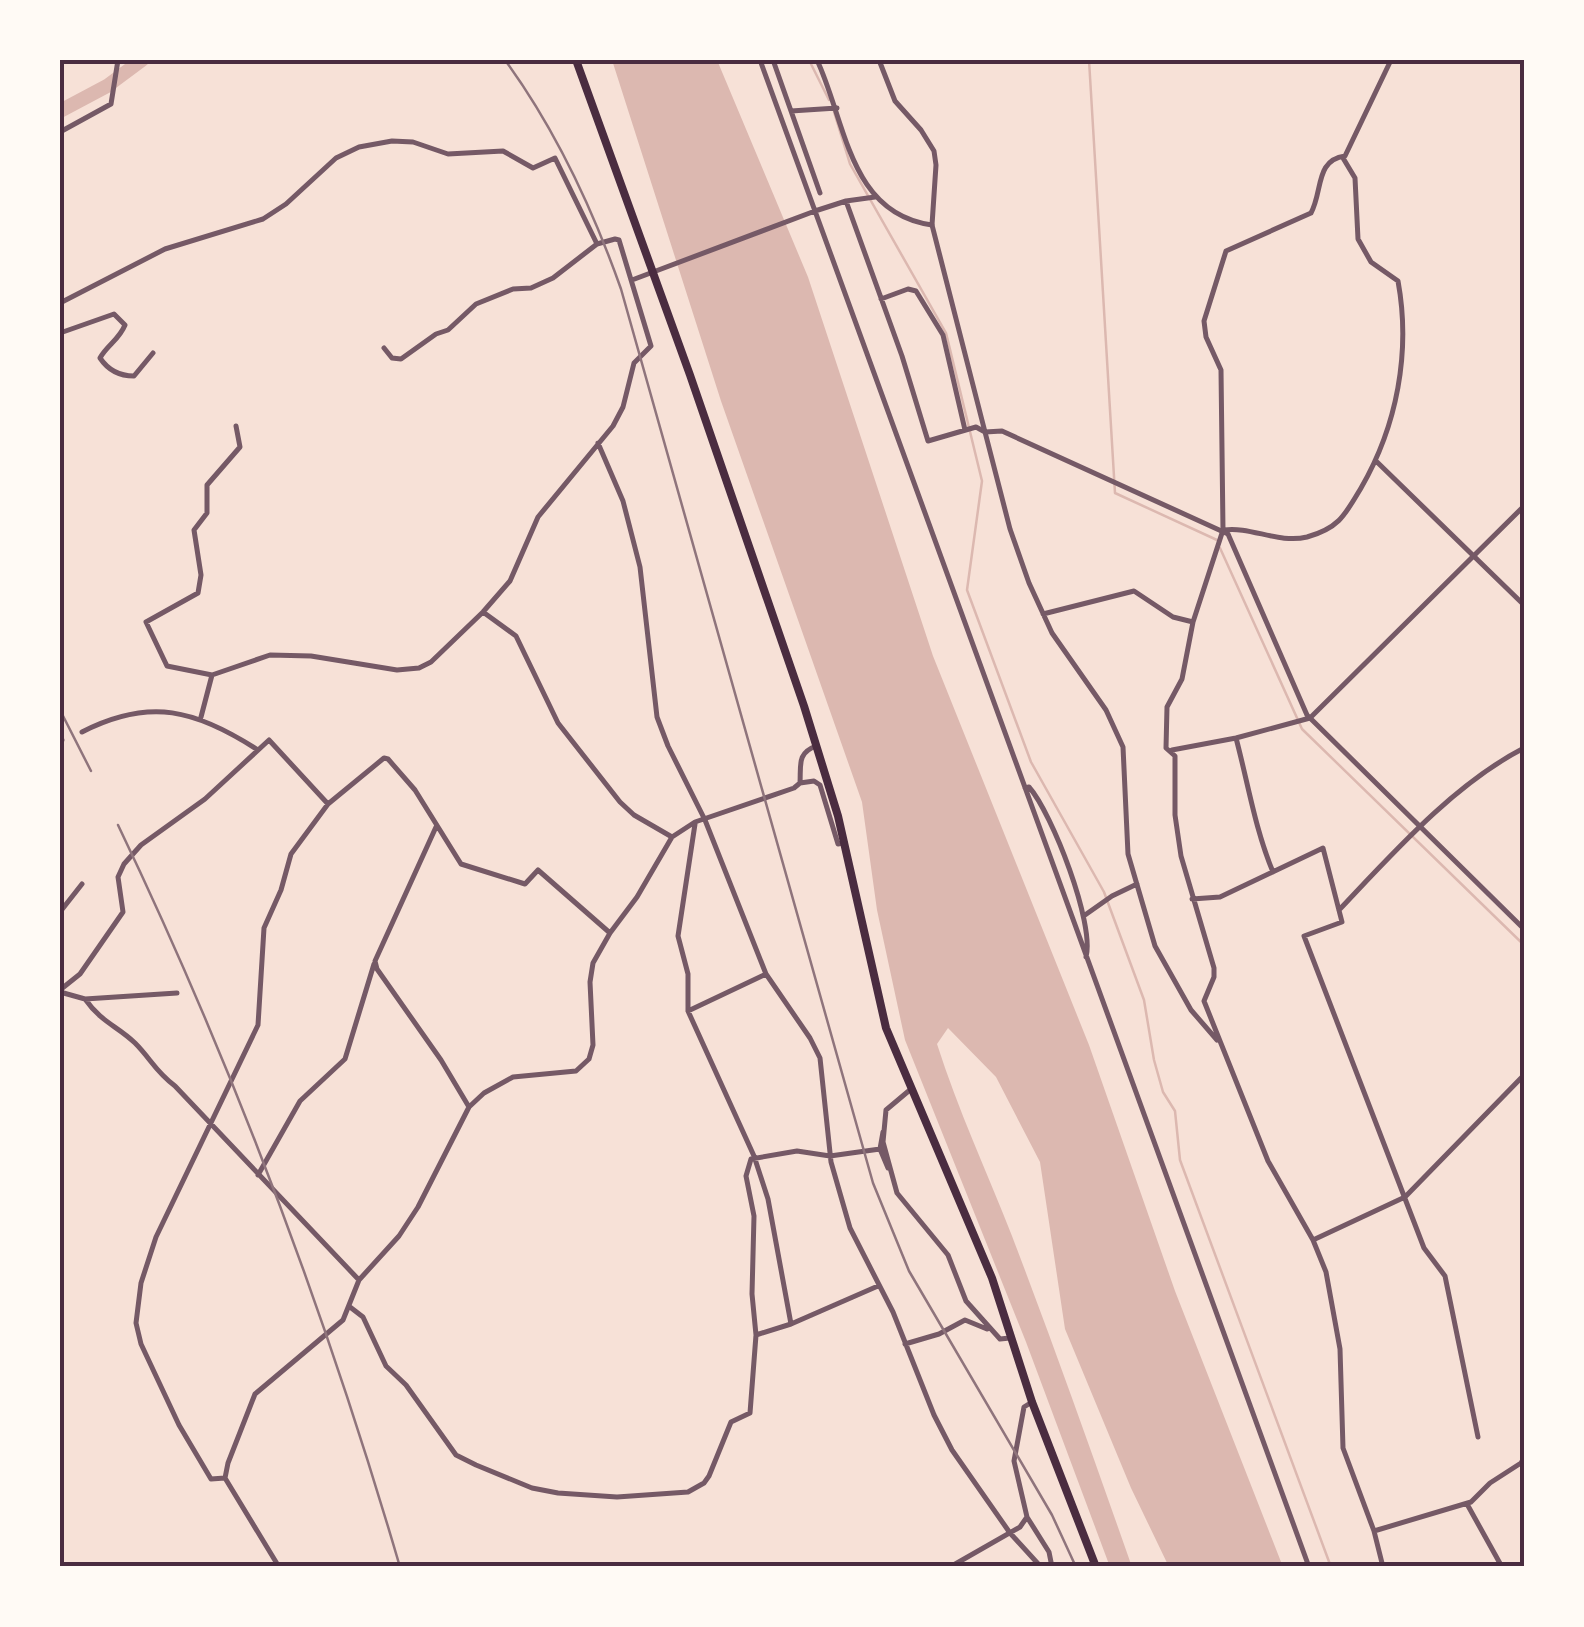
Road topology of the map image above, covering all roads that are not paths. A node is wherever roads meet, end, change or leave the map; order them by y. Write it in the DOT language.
graph roads {
  1 [pos="118,60"];
  2 [pos="576,60"];
  3 [pos="760,60"];
  4 [pos="773,60"];
  5 [pos="817,60"];
  6 [pos="878,60"];
  7 [pos="1391,60"];
  8 [pos="837,108"];
  9 [pos="791,111"];
  10 [pos="60,132"];
  11 [pos="1342,158"];
  12 [pos="820,193"];
  13 [pos="875,197"];
  14 [pos="846,201"];
  15 [pos="813,212"];
  16 [pos="932,225"];
  17 [pos="597,244"];
  18 [pos="651,272"];
  19 [pos="632,280"];
  20 [pos="881,299"];
  21 [pos="60,303"];
  22 [pos="60,333"];
  23 [pos="384,348"];
  24 [pos="154,353"];
  25 [pos="236,426"];
  26 [pos="964,430"];
  27 [pos="984,432"];
  28 [pos="598,443"];
  29 [pos="1376,461"];
  30 [pos="1524,506"];
  31 [pos="1223,530"];
  32 [pos="1475,555"];
  33 [pos="1524,605"];
  34 [pos="483,612"];
  35 [pos="1042,614"];
  36 [pos="1193,622"];
  37 [pos="212,674"];
  38 [pos="201,717"];
  39 [pos="1308,719"];
  40 [pos="82,732"];
  41 [pos="1236,738"];
  42 [pos="816,746"];
  43 [pos="1524,748"];
  44 [pos="258,750"];
  45 [pos="1171,750"];
  46 [pos="800,783"];
  47 [pos="1025,788"];
  48 [pos="328,804"];
  49 [pos="705,820"];
  50 [pos="695,822"];
  51 [pos="436,826"];
  52 [pos="1420,827"];
  53 [pos="672,837"];
  54 [pos="844,844"];
  55 [pos="1273,872"];
  56 [pos="82,884"];
  57 [pos="1136,884"];
  58 [pos="1192,899"];
  59 [pos="1339,910"];
  60 [pos="60,912"];
  61 [pos="1086,915"];
  62 [pos="1524,928"];
  63 [pos="610,933"];
  64 [pos="1086,957"];
  65 [pos="375,961"];
  66 [pos="766,974"];
  67 [pos="60,991"];
  68 [pos="177,992"];
  69 [pos="85,998"];
  70 [pos="688,1011"];
  71 [pos="1220,1040"];
  72 [pos="1524,1075"];
  73 [pos="910,1090"];
  74 [pos="469,1107"];
  75 [pos="210,1126"];
  76 [pos="884,1130"];
  77 [pos="880,1149"];
  78 [pos="754,1156"];
  79 [pos="830,1156"];
  80 [pos="890,1170"];
  81 [pos="258,1175"];
  82 [pos="1405,1197"];
  83 [pos="1313,1240"];
  84 [pos="359,1280"];
  85 [pos="878,1286"];
  86 [pos="350,1308"];
  87 [pos="791,1324"];
  88 [pos="994,1333"];
  89 [pos="756,1335"];
  90 [pos="1013,1336"];
  91 [pos="905,1344"];
  92 [pos="1032,1402"];
  93 [pos="1478,1437"];
  94 [pos="1524,1458"];
  95 [pos="226,1478"];
  96 [pos="1467,1504"];
  97 [pos="1027,1517"];
  98 [pos="1374,1531"];
  99 [pos="1010,1533"];
  100 [pos="279,1567"];
  101 [pos="950,1567"];
  102 [pos="1041,1567"];
  103 [pos="1052,1567"];
  104 [pos="1096,1567"];
  105 [pos="1309,1567"];
  106 [pos="1383,1567"];
  107 [pos="1502,1567"];
  1 -- 10 [label="street"];
  2 -- 18 [label="highway"];
  3 -- 15 [label="street"];
  4 -- 9 [label="street"];
  5 -- 8 [label="street"];
  6 -- 16 [label="street"];
  7 -- 11 [label="street"];
  8 -- 9 [label="street"];
  8 -- 13 [label="street"];
  9 -- 12 [label="street"];
  11 -- 29 [label="street"];
  11 -- 31 [label="street"];
  13 -- 14 [label="street"];
  13 -- 16 [label="street"];
  14 -- 15 [label="street"];
  14 -- 20 [label="street"];
  15 -- 18 [label="street"];
  15 -- 47 [label="street"];
  16 -- 27 [label="street"];
  17 -- 19 [label="street"];
  17 -- 21 [label="street"];
  17 -- 23 [label="street"];
  18 -- 19 [label="street"];
  18 -- 42 [label="highway"];
  19 -- 28 [label="street"];
  20 -- 26 [label="street"];
  20 -- 26 [label="street"];
  22 -- 24 [label="street"];
  25 -- 37 [label="street"];
  26 -- 27 [label="street"];
  27 -- 31 [label="street"];
  27 -- 35 [label="street"];
  28 -- 34 [label="street"];
  28 -- 49 [label="street"];
  29 -- 31 [label="street"];
  29 -- 32 [label="street"];
  30 -- 32 [label="street"];
  31 -- 36 [label="street"];
  31 -- 39 [label="street"];
  32 -- 33 [label="street"];
  32 -- 39 [label="street"];
  34 -- 37 [label="street"];
  34 -- 53 [label="street"];
  35 -- 36 [label="street"];
  35 -- 57 [label="street"];
  36 -- 45 [label="street"];
  37 -- 38 [label="street"];
  38 -- 40 [label="street"];
  38 -- 44 [label="street"];
  39 -- 41 [label="street"];
  39 -- 52 [label="street"];
  41 -- 45 [label="street"];
  41 -- 55 [label="street"];
  42 -- 46 [label="street"];
  42 -- 54 [label="highway"];
  43 -- 52 [label="street"];
  44 -- 48 [label="street"];
  44 -- 67 [label="street"];
  45 -- 58 [label="street"];
  46 -- 49 [label="street"];
  46 -- 54 [label="street"];
  47 -- 61 [label="street"];
  47 -- 64 [label="street"];
  48 -- 51 [label="street"];
  48 -- 75 [label="street"];
  49 -- 50 [label="street"];
  49 -- 66 [label="street"];
  50 -- 53 [label="street"];
  50 -- 70 [label="street"];
  51 -- 63 [label="street"];
  51 -- 65 [label="street"];
  52 -- 59 [label="street"];
  52 -- 62 [label="street"];
  53 -- 63 [label="street"];
  54 -- 73 [label="highway"];
  55 -- 58 [label="street"];
  55 -- 59 [label="street"];
  56 -- 60 [label="street"];
  57 -- 61 [label="street"];
  57 -- 71 [label="street"];
  58 -- 71 [label="street"];
  59 -- 82 [label="street"];
  61 -- 64 [label="street"];
  63 -- 74 [label="street"];
  64 -- 105 [label="street"];
  65 -- 74 [label="street"];
  65 -- 81 [label="street"];
  66 -- 70 [label="street"];
  66 -- 79 [label="street"];
  67 -- 69 [label="street"];
  68 -- 69 [label="street"];
  69 -- 75 [label="street"];
  70 -- 78 [label="street"];
  71 -- 83 [label="street"];
  72 -- 82 [label="street"];
  73 -- 76 [label="street"];
  73 -- 90 [label="highway"];
  74 -- 84 [label="street"];
  75 -- 81 [label="street"];
  75 -- 95 [label="street"];
  76 -- 77 [label="street"];
  76 -- 80 [label="street"];
  77 -- 79 [label="street"];
  77 -- 80 [label="street"];
  78 -- 79 [label="street"];
  78 -- 87 [label="street"];
  78 -- 89 [label="street"];
  79 -- 85 [label="street"];
  80 -- 88 [label="street"];
  81 -- 84 [label="street"];
  82 -- 83 [label="street"];
  82 -- 93 [label="street"];
  83 -- 98 [label="street"];
  84 -- 86 [label="street"];
  85 -- 87 [label="street"];
  85 -- 91 [label="street"];
  86 -- 89 [label="street"];
  86 -- 95 [label="street"];
  87 -- 89 [label="street"];
  88 -- 90 [label="street"];
  88 -- 91 [label="street"];
  90 -- 92 [label="highway"];
  91 -- 99 [label="street"];
  92 -- 97 [label="street"];
  92 -- 104 [label="highway"];
  94 -- 96 [label="street"];
  95 -- 100 [label="street"];
  96 -- 98 [label="street"];
  96 -- 107 [label="street"];
  97 -- 99 [label="street"];
  97 -- 103 [label="street"];
  98 -- 106 [label="street"];
  99 -- 101 [label="street"];
  99 -- 102 [label="street"];
}
